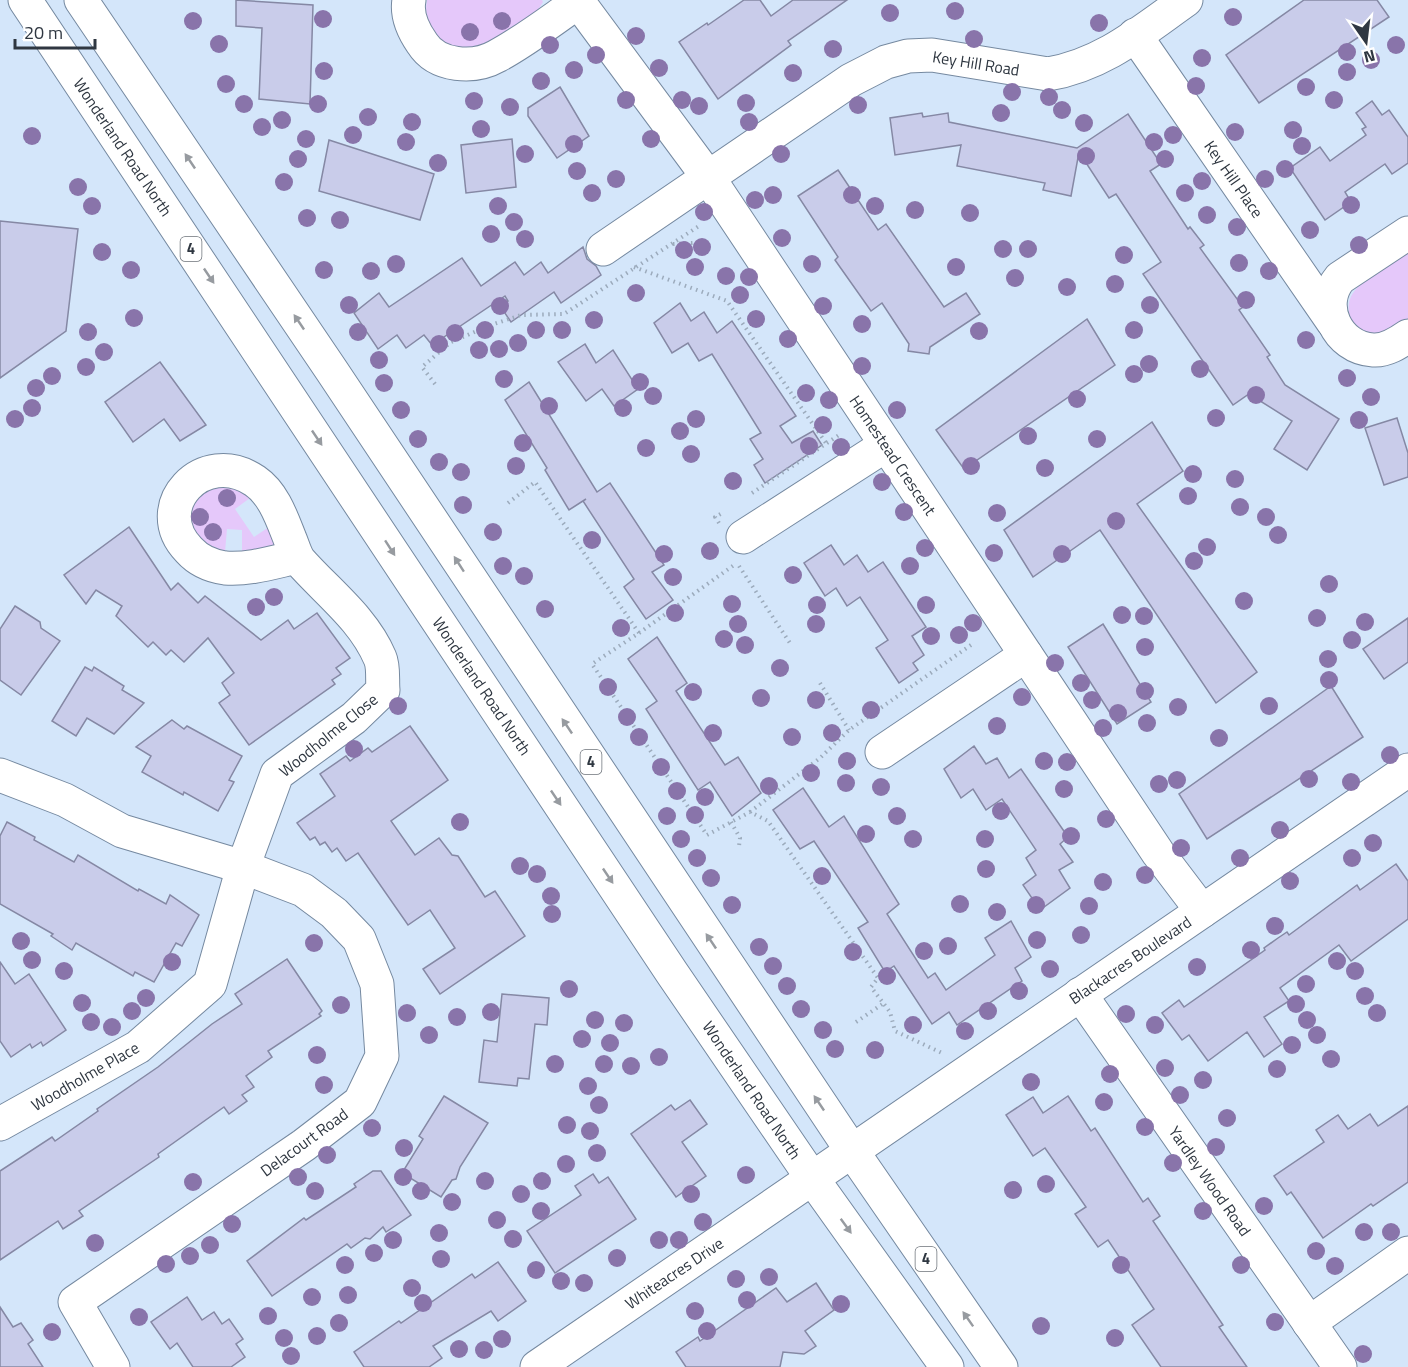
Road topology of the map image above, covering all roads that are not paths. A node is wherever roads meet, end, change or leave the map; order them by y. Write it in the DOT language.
graph roads {
  1 [pos="25,0"];
  2 [pos="81,0"];
  3 [pos="409,0"];
  4 [pos="1186,0"];
  5 [pos="578,1"];
  6 [pos="1135,35"];
  7 [pos="708,177"];
  8 [pos="1408,233"];
  9 [pos="609,246"];
  10 [pos="1333,322"];
  11 [pos="1408,336"];
  12 [pos="886,445"];
  13 [pos="743,537"];
  14 [pos="297,557"];
  15 [pos="1026,655"];
  16 [pos="882,752"];
  17 [pos="1408,770"];
  18 [pos="0,775"];
  19 [pos="243,867"];
  20 [pos="1202,911"];
  21 [pos="1080,994"];
  22 [pos="0,1124"];
  23 [pos="852,1151"];
  24 [pos="812,1178"];
  25 [pos="1408,1253"];
  26 [pos="1309,1323"];
  27 [pos="113,1367"];
  28 [pos="537,1367"];
  29 [pos="947,1367"];
  30 [pos="1001,1367"];
  31 [pos="1340,1367"];
  1 -- 24 [label="street, Wonderland Road North / 4, one-way"];
  23 -- 2 [label="street, 4, one-way"];
  3 -- 5 [label="street, Homestead Crescent"];
  4 -- 6 [label="street, Key Hill Road"];
  5 -- 7 [label="street, Homestead Crescent"];
  6 -- 7 [label="street, Key Hill Road"];
  6 -- 10 [label="street, Key Hill Place"];
  7 -- 9 [label="street, Key Hill Road"];
  7 -- 12 [label="street, Homestead Crescent"];
  8 -- 10 [label="street"];
  10 -- 11 [label="street, Key Hill Place"];
  12 -- 13 [label="street"];
  12 -- 15 [label="street, Homestead Crescent"];
  14 -- 19 [label="street, Woodholme Close"];
  15 -- 16 [label="street"];
  15 -- 20 [label="street, Homestead Crescent"];
  17 -- 20 [label="street, Blackacres Boulevard"];
  18 -- 19 [label="street, Delacourt Road"];
  19 -- 22 [label="street, Woodholme Place"];
  19 -- 27 [label="street, Delacourt Road"];
  20 -- 21 [label="street, Blackacres Boulevard"];
  21 -- 23 [label="street, Blackacres Boulevard"];
  21 -- 26 [label="street, Yardley Wood Road"];
  23 -- 24 [label="street, Blackacres Boulevard"];
  30 -- 23 [label="street, 4, one-way"];
  24 -- 28 [label="street, Whiteacres Drive"];
  24 -- 29 [label="street, Wonderland Road North / 4, one-way"];
  25 -- 26 [label="street"];
  26 -- 31 [label="street, Yardley Wood Road"];
}
